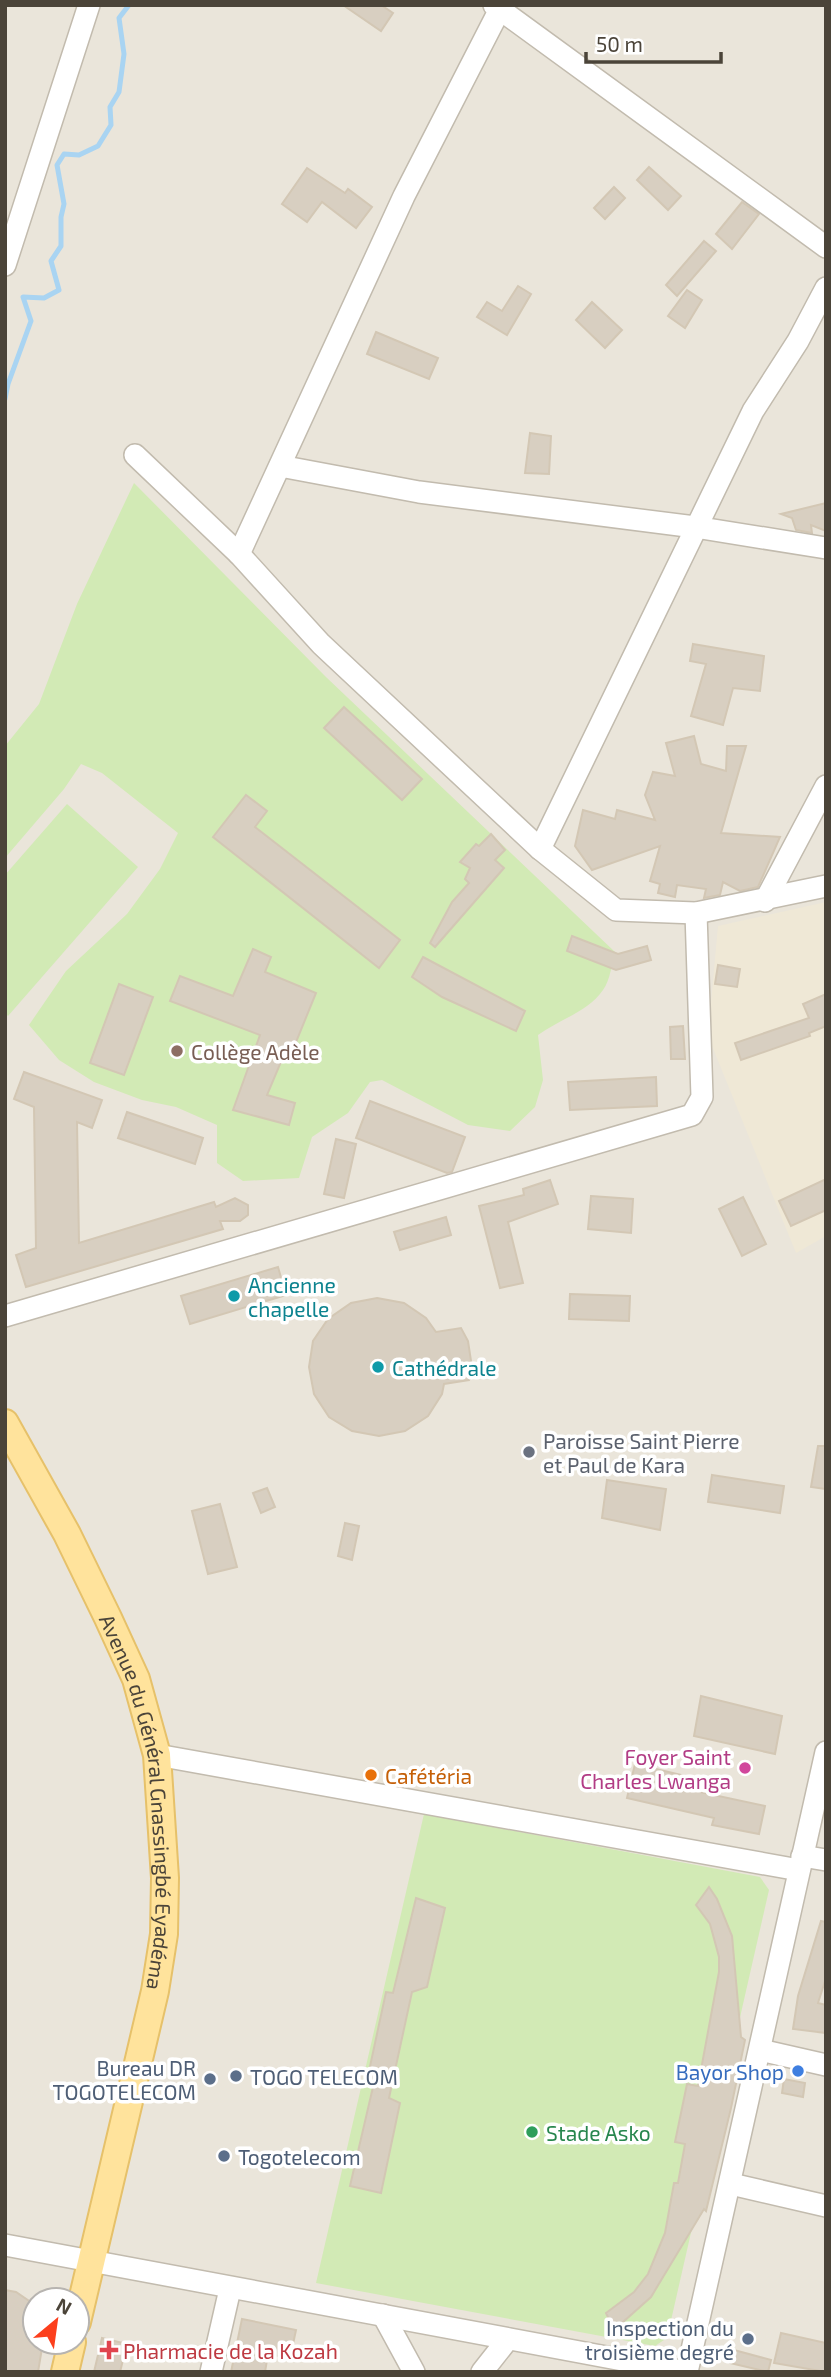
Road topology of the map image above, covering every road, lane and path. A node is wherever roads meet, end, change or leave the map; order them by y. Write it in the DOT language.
graph roads {
  1 [pos="89,5"];
  2 [pos="498,7"];
  3 [pos="826,247"];
  4 [pos="5,265"];
  5 [pos="826,288"];
  6 [pos="135,455"];
  7 [pos="280,466"];
  8 [pos="695,527"];
  9 [pos="826,548"];
  10 [pos="239,554"];
  11 [pos="826,786"];
  12 [pos="540,849"];
  13 [pos="826,886"];
  14 [pos="765,901"];
  15 [pos="696,913"];
  16 [pos="5,1316"];
  17 [pos="5,1423"];
  18 [pos="826,1752"];
  19 [pos="158,1755"];
  20 [pos="826,1860"];
  21 [pos="800,1863"];
  22 [pos="760,2050"];
  23 [pos="826,2065"];
  24 [pos="731,2184"];
  25 [pos="826,2206"];
  26 [pos="5,2245"];
  27 [pos="91,2261"];
  28 [pos="85,2286"];
  29 [pos="230,2289"];
  30 [pos="383,2315"];
  31 [pos="508,2339"];
  32 [pos="211,2372"];
  33 [pos="414,2372"];
  34 [pos="482,2372"];
  35 [pos="687,2372"];
  1 -- 4 [label="street"];
  2 -- 3 [label="street"];
  2 -- 7 [label="street"];
  5 -- 8 [label="street"];
  6 -- 10 [label="street"];
  7 -- 8 [label="street"];
  7 -- 10 [label="street"];
  8 -- 9 [label="street"];
  8 -- 12 [label="street"];
  10 -- 12 [label="street"];
  11 -- 14 [label="street"];
  12 -- 15 [label="street"];
  13 -- 14 [label="street"];
  14 -- 15 [label="street"];
  15 -- 16 [label="street"];
  17 -- 19 [label="main road, Avenue du Général Gnassingbé Eyadéma"];
  18 -- 21 [label="street"];
  19 -- 21 [label="street"];
  19 -- 27 [label="main road, Avenue du Général Gnassingbé Eyadéma"];
  20 -- 21 [label="street"];
  21 -- 22 [label="street"];
  22 -- 23 [label="street"];
  22 -- 24 [label="street"];
  24 -- 25 [label="street"];
  24 -- 35 [label="street"];
  26 -- 27 [label="street"];
  27 -- 28 [label="main road, Avenue du Général Gnassingbé Eyadéma"];
  27 -- 29 [label="street"];
  29 -- 30 [label="street"];
  29 -- 32 [label="street"];
  30 -- 31 [label="street"];
  30 -- 33 [label="street"];
  31 -- 34 [label="street"];
  31 -- 35 [label="street"];
}
